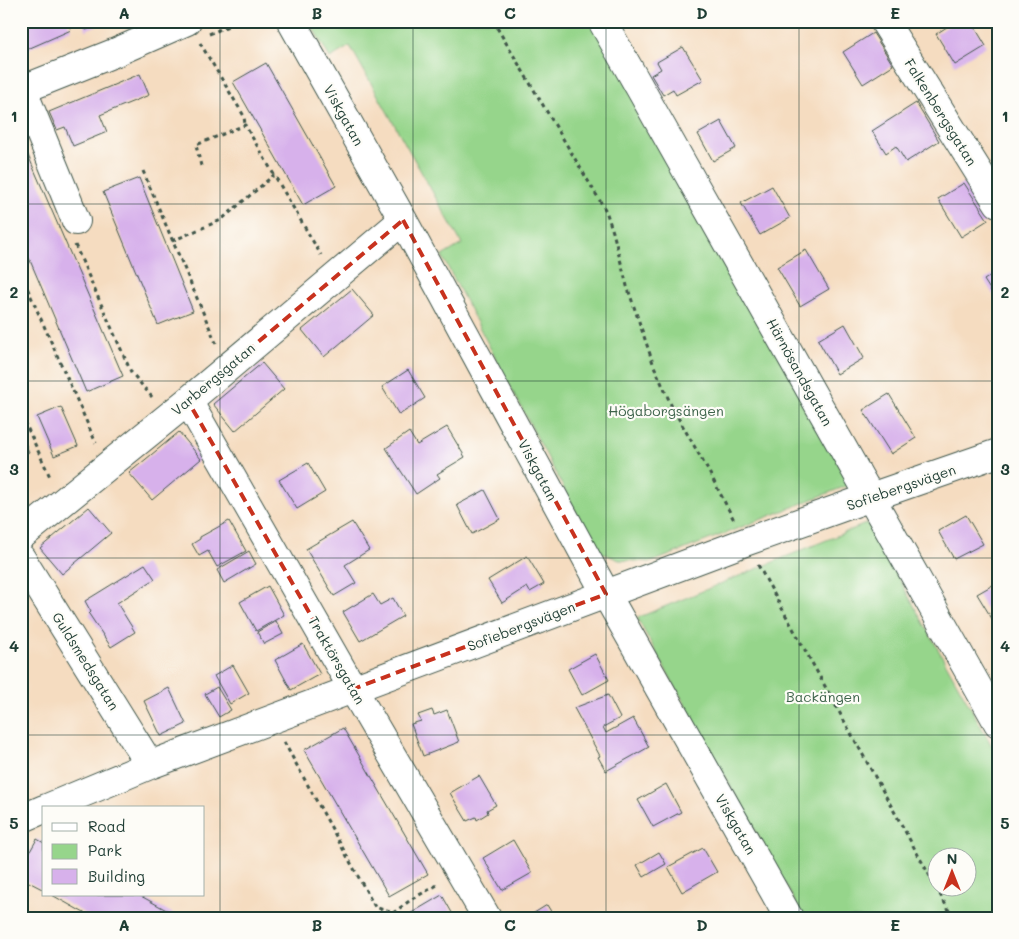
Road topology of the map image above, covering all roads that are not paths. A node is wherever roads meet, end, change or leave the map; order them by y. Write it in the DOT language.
graph roads {
  1 [pos="291,21"];
  2 [pos="602,21"];
  3 [pos="884,21"];
  4 [pos="193,30"];
  5 [pos="22,88"];
  6 [pos="998,203"];
  7 [pos="403,220"];
  8 [pos="76,222"];
  9 [pos="188,401"];
  10 [pos="998,453"];
  11 [pos="871,497"];
  12 [pos="21,536"];
  13 [pos="21,558"];
  14 [pos="606,594"];
  15 [pos="353,689"];
  16 [pos="998,723"];
  17 [pos="150,765"];
  18 [pos="50,806"];
  19 [pos="42,809"];
  20 [pos="21,818"];
  21 [pos="487,918"];
  22 [pos="789,918"];
  1 -- 7 [label="street, Viskgatan"];
  2 -- 11 [label="street, Härnösandsgatan"];
  3 -- 6 [label="street, Falkenbergsgatan"];
  4 -- 5 [label="street"];
  5 -- 8 [label="street"];
  7 -- 9 [label="street, Varbergsgatan"];
  7 -- 14 [label="street, Viskgatan"];
  9 -- 12 [label="street, Varbergsgatan"];
  9 -- 15 [label="street, Traktörsgatan"];
  10 -- 11 [label="street, Sofiebergsvägen"];
  11 -- 14 [label="street, Sofiebergsvägen"];
  11 -- 16 [label="street, Härnösandsgatan"];
  13 -- 17 [label="street, Guldsmedsgatan"];
  14 -- 15 [label="street, Sofiebergsvägen"];
  14 -- 22 [label="street, Viskgatan"];
  15 -- 17 [label="street, Sofiebergsvägen"];
  15 -- 21 [label="street, Traktörsgatan"];
  17 -- 18 [label="street, Sofiebergsvägen"];
  19 -- 20 [label="street, Sofiebergsvägen"];
}
